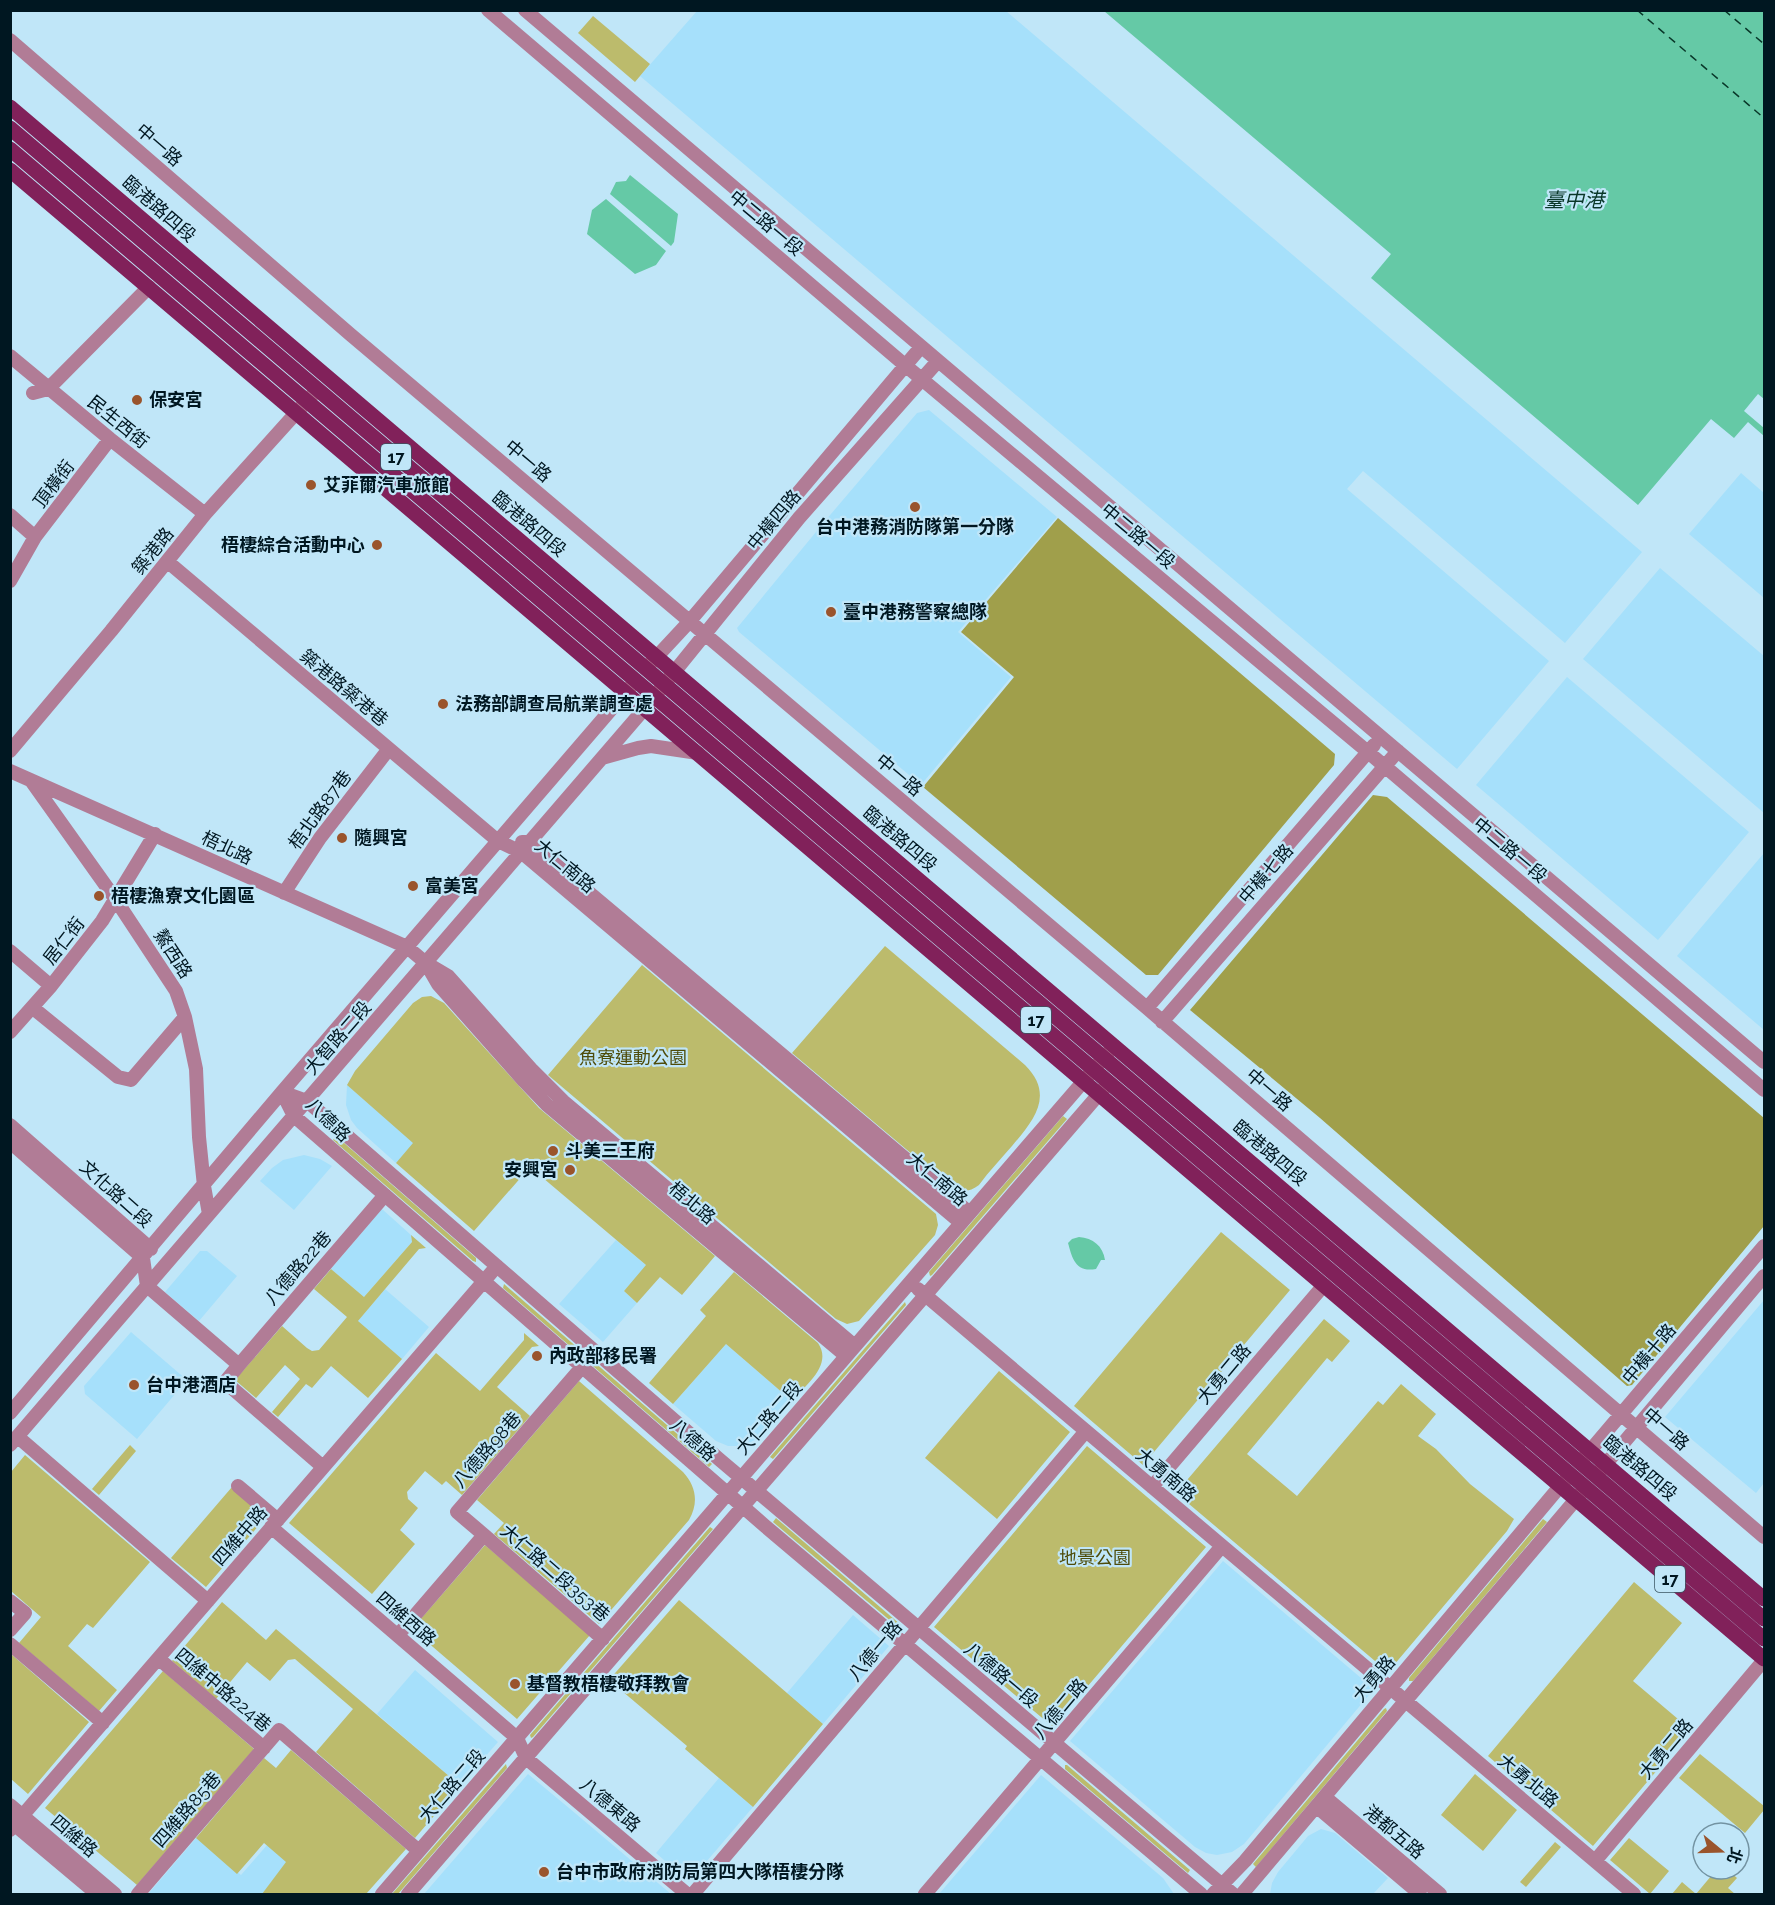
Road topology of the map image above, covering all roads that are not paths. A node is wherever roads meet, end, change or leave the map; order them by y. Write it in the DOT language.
graph roads {
  1 [pos="488,10"];
  2 [pos="525,10"];
  3 [pos="10,40"];
  4 [pos="10,107"];
  5 [pos="10,128"];
  6 [pos="10,149"];
  7 [pos="10,170"];
  8 [pos="149,287"];
  9 [pos="921,347"];
  10 [pos="10,356"];
  11 [pos="938,361"];
  12 [pos="906,366"];
  13 [pos="922,379"];
  14 [pos="48,389"];
  15 [pos="33,393"];
  16 [pos="312,396"];
  17 [pos="110,440"];
  18 [pos="205,514"];
  19 [pos="10,515"];
  20 [pos="35,537"];
  21 [pos="168,562"];
  22 [pos="10,582"];
  23 [pos="689,622"];
  24 [pos="703,634"];
  25 [pos="641,675"];
  26 [pos="659,690"];
  27 [pos="1382,737"];
  28 [pos="388,750"];
  29 [pos="10,751"];
  30 [pos="1398,751"];
  31 [pos="1368,752"];
  32 [pos="698,753"];
  33 [pos="602,758"];
  34 [pos="1384,766"];
  35 [pos="10,771"];
  36 [pos="30,780"];
  37 [pos="154,834"];
  38 [pos="498,841"];
  39 [pos="525,847"];
  40 [pos="284,893"];
  41 [pos="116,900"];
  42 [pos="406,947"];
  43 [pos="10,951"];
  44 [pos="426,963"];
  45 [pos="51,986"];
  46 [pos="33,1008"];
  47 [pos="1147,1008"];
  48 [pos="185,1017"];
  49 [pos="1162,1022"];
  50 [pos="10,1032"];
  51 [pos="1764,1062"];
  52 [pos="1098,1063"];
  53 [pos="1114,1077"];
  54 [pos="1764,1090"];
  55 [pos="282,1092"];
  56 [pos="307,1101"];
  57 [pos="294,1116"];
  58 [pos="10,1125"];
  59 [pos="10,1142"];
  60 [pos="204,1186"];
  61 [pos="385,1195"];
  62 [pos="209,1214"];
  63 [pos="965,1218"];
  64 [pos="1764,1246"];
  65 [pos="147,1253"];
  66 [pos="497,1266"];
  67 [pos="1764,1276"];
  68 [pos="483,1281"];
  69 [pos="910,1282"];
  70 [pos="1323,1285"];
  71 [pos="147,1286"];
  72 [pos="926,1295"];
  73 [pos="851,1351"];
  74 [pos="239,1365"];
  75 [pos="582,1367"];
  76 [pos="10,1413"];
  77 [pos="1621,1414"];
  78 [pos="1636,1427"];
  79 [pos="1086,1431"];
  80 [pos="14,1441"];
  81 [pos="324,1467"];
  82 [pos="1575,1468"];
  83 [pos="1591,1481"];
  84 [pos="749,1485"];
  85 [pos="238,1486"];
  86 [pos="1152,1487"];
  87 [pos="736,1500"];
  88 [pos="275,1524"];
  89 [pos="484,1535"];
  90 [pos="1764,1537"];
  91 [pos="1222,1546"];
  92 [pos="1764,1599"];
  93 [pos="10,1601"];
  94 [pos="208,1601"];
  95 [pos="1764,1619"];
  96 [pos="918,1628"];
  97 [pos="10,1630"];
  98 [pos="398,1635"];
  99 [pos="603,1639"];
  100 [pos="1764,1639"];
  101 [pos="10,1644"];
  102 [pos="905,1644"];
  103 [pos="159,1659"];
  104 [pos="1764,1660"];
  105 [pos="988,1688"];
  106 [pos="1398,1695"];
  107 [pos="975,1703"];
  108 [pos="103,1723"];
  109 [pos="517,1738"];
  110 [pos="1054,1743"];
  111 [pos="264,1748"];
  112 [pos="526,1758"];
  113 [pos="1041,1759"];
  114 [pos="1321,1802"];
  115 [pos="10,1805"];
  116 [pos="15,1823"];
  117 [pos="419,1851"];
  118 [pos="1595,1861"];
  119 [pos="1228,1892"];
  120 [pos="97,1894"];
  121 [pos="115,1894"];
  122 [pos="138,1894"];
  123 [pos="382,1894"];
  124 [pos="408,1894"];
  125 [pos="687,1894"];
  126 [pos="693,1894"];
  127 [pos="925,1894"];
  128 [pos="1201,1894"];
  129 [pos="1420,1894"];
  130 [pos="1440,1894"];
  131 [pos="1634,1894"];
  1 -- 12 [label="street, 中二路一段"];
  2 -- 9 [label="street, 中二路一段"];
  3 -- 23 [label="street, 中一路"];
  4 -- 16 [label="main road, 臨港路四段 / 17"];
  5 -- 16 [label="main road, 臨港路四段 / 17"];
  6 -- 16 [label="main road, 臨港路四段 / 17"];
  7 -- 8 [label="main road, 臨港路四段 / 17"];
  8 -- 14 [label="street"];
  8 -- 16 [label="main road, 臨港路四段 / 17"];
  9 -- 11 [label="street, 中二路一段"];
  9 -- 12 [label="street, 中橫四路"];
  10 -- 14 [label="street, 民生西街"];
  11 -- 13 [label="street, 中橫四路"];
  11 -- 27 [label="street, 中二路一段"];
  12 -- 13 [label="street, 中二路一段"];
  12 -- 23 [label="street, 中橫四路"];
  13 -- 24 [label="street, 中橫四路"];
  13 -- 31 [label="street, 中二路一段"];
  14 -- 15 [label="street"];
  14 -- 17 [label="street, 民生西街"];
  16 -- 18 [label="street, 築港路"];
  16 -- 25 [label="main road, 臨港路四段 / 17"];
  16 -- 25 [label="main road, 臨港路四段 / 17"];
  17 -- 18 [label="street, 民生西街"];
  17 -- 20 [label="street, 頂橫街"];
  18 -- 21 [label="street, 築港路"];
  19 -- 20 [label="street"];
  20 -- 22 [label="street, 頂橫街"];
  21 -- 28 [label="street, 築港路築港巷"];
  21 -- 29 [label="street, 築港路"];
  23 -- 24 [label="street, 中一路"];
  23 -- 25 [label="street, 中橫四路"];
  24 -- 26 [label="street, 中橫四路"];
  24 -- 47 [label="street, 中一路"];
  25 -- 26 [label="main road, 臨港路四段 / 17"];
  25 -- 26 [label="main road, 臨港路四段 / 17"];
  25 -- 38 [label="street, 大智路二段"];
  26 -- 32 [label="main road, 臨港路四段 / 17"];
  26 -- 33 [label="street, 大智路二段"];
  26 -- 52 [label="main road, 臨港路四段 / 17"];
  26 -- 52 [label="main road, 臨港路四段 / 17"];
  27 -- 30 [label="street, 中二路一段"];
  27 -- 31 [label="street, 中橫七路"];
  28 -- 38 [label="street, 築港路築港巷"];
  28 -- 40 [label="street, 梧北路87巷"];
  30 -- 34 [label="street, 中橫七路"];
  30 -- 51 [label="street, 中二路一段"];
  31 -- 34 [label="street, 中二路一段"];
  31 -- 47 [label="street, 中橫七路"];
  32 -- 33 [label="street"];
  32 -- 52 [label="main road, 臨港路四段 / 17"];
  33 -- 39 [label="street, 大智路二段"];
  34 -- 49 [label="street, 中橫七路"];
  34 -- 54 [label="street, 中二路一段"];
  35 -- 36 [label="street, 梧北路"];
  36 -- 37 [label="street, 梧北路"];
  36 -- 41 [label="street, 鰲西路"];
  37 -- 40 [label="street, 梧北路"];
  37 -- 41 [label="street, 居仁街"];
  38 -- 39 [label="street, 大仁南路"];
  38 -- 42 [label="street, 大智路二段"];
  39 -- 44 [label="street, 大智路二段"];
  39 -- 63 [label="street, 大仁南路"];
  40 -- 42 [label="street, 梧北路"];
  41 -- 45 [label="street, 居仁街"];
  41 -- 48 [label="street, 鰲西路"];
  42 -- 44 [label="street, 梧北路"];
  42 -- 55 [label="street, 大智路二段"];
  43 -- 45 [label="street"];
  44 -- 56 [label="street, 大智路二段"];
  44 -- 73 [label="street, 梧北路"];
  45 -- 46 [label="street, 居仁街"];
  46 -- 48 [label="street"];
  46 -- 50 [label="street, 居仁街"];
  47 -- 49 [label="street, 中一路"];
  48 -- 60 [label="street, 鰲西路"];
  49 -- 77 [label="street, 中一路"];
  52 -- 53 [label="main road, 臨港路四段 / 17"];
  52 -- 53 [label="main road, 臨港路四段 / 17"];
  52 -- 63 [label="street, 大仁路二段"];
  53 -- 70 [label="main road, 臨港路四段 / 17"];
  53 -- 72 [label="street, 大仁路二段"];
  53 -- 82 [label="main road, 臨港路四段 / 17"];
  53 -- 82 [label="main road, 臨港路四段 / 17"];
  55 -- 56 [label="street, 八德路"];
  55 -- 57 [label="street, 八德路"];
  55 -- 60 [label="street, 大智路二段"];
  56 -- 57 [label="street, 大智路二段"];
  56 -- 66 [label="street, 八德路"];
  57 -- 61 [label="street, 八德路"];
  57 -- 62 [label="street, 大智路二段"];
  58 -- 65 [label="street, 文化路二段"];
  59 -- 65 [label="street, 文化路二段"];
  60 -- 62 [label="street, 鰲西路"];
  60 -- 65 [label="street, 大智路二段"];
  61 -- 68 [label="street, 八德路"];
  61 -- 74 [label="street, 八德路22巷"];
  62 -- 71 [label="street, 大智路二段"];
  63 -- 69 [label="street, 大仁路二段"];
  64 -- 77 [label="street, 中橫十路"];
  65 -- 71 [label="street, 文化路二段"];
  65 -- 76 [label="street, 大智路二段"];
  66 -- 68 [label="street, 四維中路"];
  66 -- 84 [label="street, 八德路"];
  67 -- 78 [label="street, 中橫十路"];
  68 -- 75 [label="street, 八德路"];
  68 -- 81 [label="street, 四維中路"];
  69 -- 72 [label="street, 大勇南路"];
  69 -- 73 [label="street, 大仁路二段"];
  70 -- 82 [label="main road, 臨港路四段 / 17"];
  70 -- 86 [label="street, 大勇二路"];
  71 -- 74 [label="street"];
  71 -- 80 [label="street, 大智路二段"];
  72 -- 79 [label="street, 大勇南路"];
  72 -- 84 [label="street, 大仁路二段"];
  73 -- 84 [label="street, 大仁路二段"];
  74 -- 81 [label="street"];
  75 -- 87 [label="street, 八德路"];
  75 -- 89 [label="street, 八德路98巷"];
  77 -- 78 [label="street, 中一路"];
  77 -- 82 [label="street, 中橫十路"];
  78 -- 83 [label="street, 中橫十路"];
  78 -- 90 [label="street, 中一路"];
  79 -- 86 [label="street, 大勇南路"];
  79 -- 96 [label="street, 八德一路"];
  80 -- 94 [label="street"];
  81 -- 88 [label="street, 四維中路"];
  82 -- 83 [label="main road, 臨港路四段 / 17"];
  82 -- 83 [label="main road, 臨港路四段 / 17"];
  82 -- 106 [label="street, 大勇路"];
  83 -- 92 [label="main road, 臨港路四段 / 17"];
  83 -- 95 [label="main road, 臨港路四段 / 17"];
  83 -- 100 [label="main road, 臨港路四段 / 17"];
  83 -- 104 [label="main road, 臨港路四段 / 17"];
  83 -- 106 [label="street, 大勇路"];
  84 -- 87 [label="street, 大仁路二段"];
  84 -- 87 [label="street, 大仁路二段"];
  84 -- 96 [label="street, 八德路一段"];
  85 -- 88 [label="street, 四維西路"];
  86 -- 91 [label="street, 大勇南路"];
  87 -- 99 [label="street, 大仁路二段"];
  87 -- 102 [label="street"];
  87 -- 112 [label="street, 大仁路二段"];
  88 -- 94 [label="street, 四維中路"];
  88 -- 98 [label="street, 四維西路"];
  89 -- 98 [label="street"];
  89 -- 99 [label="street, 大仁路二段353巷"];
  91 -- 106 [label="street, 大勇南路"];
  91 -- 110 [label="street, 八德二路"];
  93 -- 97 [label="street"];
  94 -- 103 [label="street, 四維中路"];
  96 -- 102 [label="street, 八德一路"];
  96 -- 105 [label="street, 八德路一段"];
  98 -- 109 [label="street, 四維西路"];
  99 -- 109 [label="street, 大仁路二段"];
  101 -- 108 [label="street"];
  102 -- 107 [label="street"];
  102 -- 126 [label="street, 八德一路"];
  103 -- 108 [label="street, 四維中路"];
  103 -- 111 [label="street, 四維中路224巷"];
  104 -- 118 [label="street, 大勇二路"];
  105 -- 107 [label="street"];
  105 -- 110 [label="street, 八德路一段"];
  106 -- 114 [label="street, 大勇路"];
  106 -- 118 [label="street, 大勇北路"];
  106 -- 119 [label="street, 大勇路"];
  107 -- 113 [label="street"];
  108 -- 116 [label="street, 四維中路"];
  109 -- 112 [label="street, 八德東路"];
  109 -- 117 [label="street, 大仁路二段"];
  110 -- 113 [label="street, 八德二路"];
  110 -- 119 [label="street, 八德路一段"];
  111 -- 117 [label="street, 四維路85巷"];
  111 -- 122 [label="street, 四維路85巷"];
  112 -- 124 [label="street, 大仁路二段"];
  112 -- 125 [label="street, 八德東路"];
  113 -- 127 [label="street, 八德二路"];
  113 -- 128 [label="street"];
  114 -- 119 [label="street, 大勇路"];
  114 -- 129 [label="street, 港都五路"];
  114 -- 130 [label="street, 港都五路"];
  115 -- 116 [label="street, 四維路"];
  116 -- 120 [label="street, 四維路"];
  116 -- 121 [label="street, 四維路"];
  117 -- 123 [label="street, 大仁路二段"];
  118 -- 131 [label="street, 大勇北路"];
}
